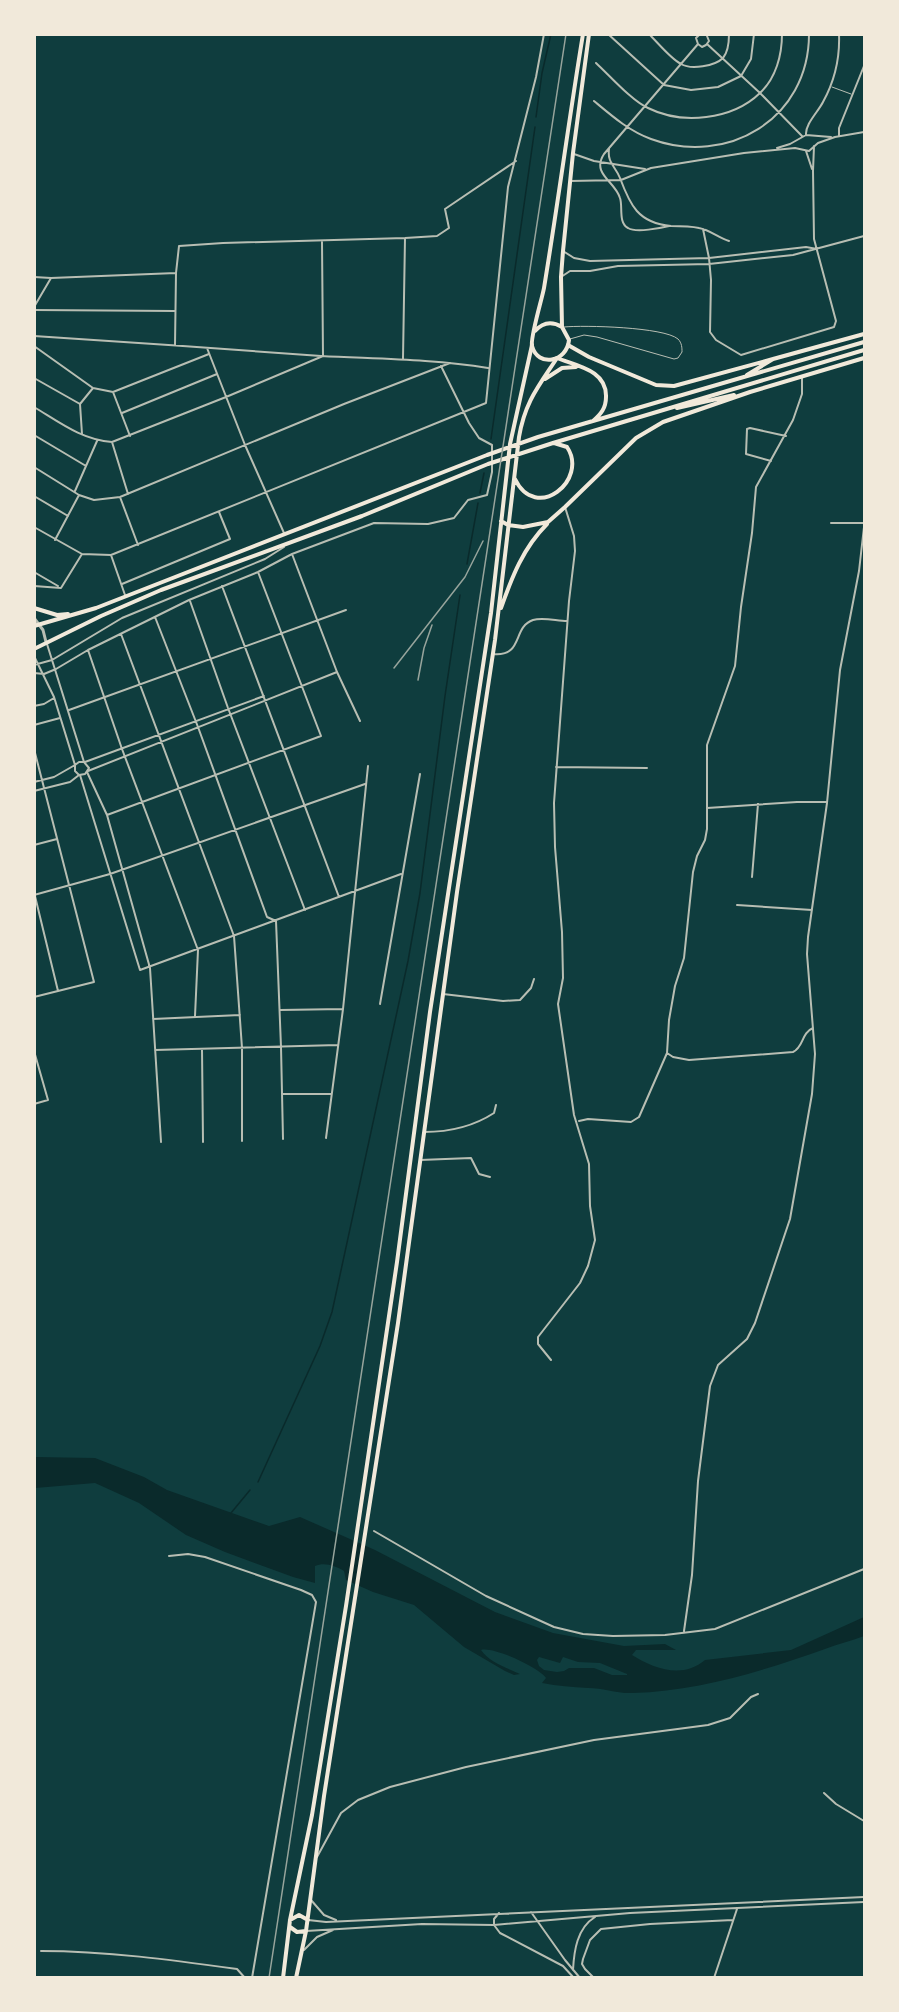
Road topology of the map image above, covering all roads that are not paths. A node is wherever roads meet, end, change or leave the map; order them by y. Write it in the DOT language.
graph roads {
  1 [pos="544,34"];
  2 [pos="582,34"];
  3 [pos="590,34"];
  4 [pos="608,34"];
  5 [pos="649,34"];
  6 [pos="729,34"];
  7 [pos="754,34"];
  8 [pos="782,34"];
  9 [pos="809,34"];
  10 [pos="839,34"];
  11 [pos="702,35"];
  12 [pos="698,44"];
  13 [pos="707,44"];
  14 [pos="722,58"];
  15 [pos="596,63"];
  16 [pos="681,64"];
  17 [pos="864,66"];
  18 [pos="741,76"];
  19 [pos="664,85"];
  20 [pos="830,86"];
  21 [pos="760,93"];
  22 [pos="853,95"];
  23 [pos="594,101"];
  24 [pos="645,107"];
  25 [pos="781,112"];
  26 [pos="627,128"];
  27 [pos="864,132"];
  28 [pos="812,136"];
  29 [pos="803,137"];
  30 [pos="837,137"];
  31 [pos="815,146"];
  32 [pos="609,149"];
  33 [pos="772,149"];
  34 [pos="804,150"];
  35 [pos="573,153"];
  36 [pos="516,161"];
  37 [pos="600,161"];
  38 [pos="610,163"];
  39 [pos="651,168"];
  40 [pos="813,171"];
  41 [pos="608,180"];
  42 [pos="621,180"];
  43 [pos="570,181"];
  44 [pos="669,226"];
  45 [pos="703,229"];
  46 [pos="864,236"];
  47 [pos="405,238"];
  48 [pos="322,242"];
  49 [pos="729,242"];
  50 [pos="817,249"];
  51 [pos="563,251"];
  52 [pos="709,258"];
  53 [pos="709,264"];
  54 [pos="176,273"];
  55 [pos="34,277"];
  56 [pos="561,277"];
  57 [pos="51,278"];
  58 [pos="34,298"];
  59 [pos="40,298"];
  60 [pos="34,308"];
  61 [pos="175,311"];
  62 [pos="562,327"];
  63 [pos="535,331"];
  64 [pos="864,334"];
  65 [pos="34,336"];
  66 [pos="569,339"];
  67 [pos="864,342"];
  68 [pos="175,345"];
  69 [pos="532,345"];
  70 [pos="568,345"];
  71 [pos="34,346"];
  72 [pos="207,348"];
  73 [pos="864,350"];
  74 [pos="209,354"];
  75 [pos="323,356"];
  76 [pos="403,358"];
  77 [pos="557,358"];
  78 [pos="864,358"];
  79 [pos="773,359"];
  80 [pos="451,362"];
  81 [pos="441,366"];
  82 [pos="580,367"];
  83 [pos="488,368"];
  84 [pos="217,374"];
  85 [pos="802,376"];
  86 [pos="34,378"];
  87 [pos="741,379"];
  88 [pos="543,380"];
  89 [pos="93,388"];
  90 [pos="113,392"];
  91 [pos="750,392"];
  92 [pos="226,397"];
  93 [pos="80,404"];
  94 [pos="34,406"];
  95 [pos="463,412"];
  96 [pos="122,413"];
  97 [pos="645,415"];
  98 [pos="593,421"];
  99 [pos="34,435"];
  100 [pos="82,436"];
  101 [pos="129,436"];
  102 [pos="786,436"];
  103 [pos="97,441"];
  104 [pos="111,442"];
  105 [pos="553,443"];
  106 [pos="245,445"];
  107 [pos="771,461"];
  108 [pos="86,466"];
  109 [pos="34,467"];
  110 [pos="514,477"];
  111 [pos="74,492"];
  112 [pos="267,492"];
  113 [pos="128,494"];
  114 [pos="79,495"];
  115 [pos="34,496"];
  116 [pos="120,497"];
  117 [pos="566,507"];
  118 [pos="219,512"];
  119 [pos="68,516"];
  120 [pos="553,518"];
  121 [pos="501,522"];
  122 [pos="831,523"];
  123 [pos="864,523"];
  124 [pos="508,525"];
  125 [pos="34,527"];
  126 [pos="864,528"];
  127 [pos="284,535"];
  128 [pos="55,540"];
  129 [pos="291,542"];
  130 [pos="138,546"];
  131 [pos="82,554"];
  132 [pos="292,554"];
  133 [pos="111,555"];
  134 [pos="34,572"];
  135 [pos="258,572"];
  136 [pos="122,584"];
  137 [pos="34,586"];
  138 [pos="222,586"];
  139 [pos="61,588"];
  140 [pos="126,596"];
  141 [pos="189,600"];
  142 [pos="34,608"];
  143 [pos="346,610"];
  144 [pos="78,613"];
  145 [pos="498,615"];
  146 [pos="155,617"];
  147 [pos="34,618"];
  148 [pos="318,620"];
  149 [pos="567,621"];
  150 [pos="37,625"];
  151 [pos="282,633"];
  152 [pos="121,634"];
  153 [pos="47,644"];
  154 [pos="245,646"];
  155 [pos="34,649"];
  156 [pos="88,651"];
  157 [pos="493,654"];
  158 [pos="34,656"];
  159 [pos="210,658"];
  160 [pos="52,660"];
  161 [pos="40,664"];
  162 [pos="34,665"];
  163 [pos="56,669"];
  164 [pos="175,671"];
  165 [pos="337,672"];
  166 [pos="34,673"];
  167 [pos="44,674"];
  168 [pos="139,684"];
  169 [pos="303,685"];
  170 [pos="264,696"];
  171 [pos="54,697"];
  172 [pos="104,698"];
  173 [pos="266,700"];
  174 [pos="34,706"];
  175 [pos="228,708"];
  176 [pos="69,710"];
  177 [pos="231,714"];
  178 [pos="60,718"];
  179 [pos="195,720"];
  180 [pos="360,721"];
  181 [pos="34,725"];
  182 [pos="198,727"];
  183 [pos="158,734"];
  184 [pos="161,741"];
  185 [pos="34,749"];
  186 [pos="122,749"];
  187 [pos="284,749"];
  188 [pos="124,755"];
  189 [pos="85,762"];
  190 [pos="250,762"];
  191 [pos="75,765"];
  192 [pos="368,766"];
  193 [pos="556,767"];
  194 [pos="647,768"];
  195 [pos="88,771"];
  196 [pos="420,774"];
  197 [pos="79,775"];
  198 [pos="215,775"];
  199 [pos="42,780"];
  200 [pos="34,782"];
  201 [pos="365,784"];
  202 [pos="44,789"];
  203 [pos="178,789"];
  204 [pos="34,791"];
  205 [pos="142,802"];
  206 [pos="827,802"];
  207 [pos="304,804"];
  208 [pos="758,804"];
  209 [pos="707,807"];
  210 [pos="107,815"];
  211 [pos="270,817"];
  212 [pos="235,829"];
  213 [pos="57,839"];
  214 [pos="199,842"];
  215 [pos="34,844"];
  216 [pos="162,855"];
  217 [pos="122,869"];
  218 [pos="110,874"];
  219 [pos="401,874"];
  220 [pos="752,877"];
  221 [pos="70,886"];
  222 [pos="355,891"];
  223 [pos="35,894"];
  224 [pos="339,897"];
  225 [pos="737,905"];
  226 [pos="305,910"];
  227 [pos="812,910"];
  228 [pos="276,921"];
  229 [pos="234,936"];
  230 [pos="198,950"];
  231 [pos="150,968"];
  232 [pos="534,979"];
  233 [pos="58,991"];
  234 [pos="443,994"];
  235 [pos="34,997"];
  236 [pos="380,1004"];
  237 [pos="343,1009"];
  238 [pos="280,1010"];
  239 [pos="240,1015"];
  240 [pos="195,1016"];
  241 [pos="153,1019"];
  242 [pos="813,1028"];
  243 [pos="338,1045"];
  244 [pos="281,1047"];
  245 [pos="242,1048"];
  246 [pos="202,1049"];
  247 [pos="155,1050"];
  248 [pos="34,1051"];
  249 [pos="667,1053"];
  250 [pos="282,1094"];
  251 [pos="332,1094"];
  252 [pos="34,1104"];
  253 [pos="496,1105"];
  254 [pos="577,1121"];
  255 [pos="424,1132"];
  256 [pos="326,1138"];
  257 [pos="283,1139"];
  258 [pos="242,1141"];
  259 [pos="161,1142"];
  260 [pos="203,1142"];
  261 [pos="420,1160"];
  262 [pos="490,1177"];
  263 [pos="551,1360"];
  264 [pos="374,1531"];
  265 [pos="170,1556"];
  266 [pos="864,1569"];
  267 [pos="684,1631"];
  268 [pos="758,1694"];
  269 [pos="824,1793"];
  270 [pos="864,1821"];
  271 [pos="316,1859"];
  272 [pos="864,1897"];
  273 [pos="311,1899"];
  274 [pos="864,1902"];
  275 [pos="737,1908"];
  276 [pos="531,1912"];
  277 [pos="499,1913"];
  278 [pos="598,1916"];
  279 [pos="308,1920"];
  280 [pos="733,1920"];
  281 [pos="339,1921"];
  282 [pos="537,1921"];
  283 [pos="290,1922"];
  284 [pos="494,1925"];
  285 [pos="337,1928"];
  286 [pos="306,1931"];
  287 [pos="41,1951"];
  288 [pos="302,1952"];
  289 [pos="573,1970"];
  290 [pos="245,1977"];
  291 [pos="252,1977"];
  292 [pos="283,1977"];
  293 [pos="296,1977"];
  294 [pos="574,1977"];
  295 [pos="580,1977"];
  296 [pos="594,1977"];
  297 [pos="714,1977"];
  1 -- 36 [label="street"];
  2 -- 63 [label="main road"];
  3 -- 35 [label="main road"];
  4 -- 19 [label="street"];
  5 -- 16 [label="street"];
  6 -- 14 [label="street"];
  7 -- 18 [label="street"];
  8 -- 21 [label="street"];
  9 -- 25 [label="street"];
  10 -- 20 [label="street"];
  11 -- 12 [label="street"];
  11 -- 13 [label="street"];
  12 -- 13 [label="street"];
  12 -- 16 [label="street"];
  13 -- 14 [label="street"];
  14 -- 16 [label="street"];
  14 -- 18 [label="street"];
  15 -- 24 [label="street"];
  16 -- 19 [label="street"];
  17 -- 22 [label="street"];
  18 -- 19 [label="street"];
  18 -- 21 [label="street"];
  19 -- 24 [label="street"];
  20 -- 22 [label="lane"];
  20 -- 29 [label="street"];
  21 -- 24 [label="street"];
  21 -- 25 [label="street"];
  22 -- 30 [label="street"];
  23 -- 26 [label="street"];
  24 -- 26 [label="street"];
  25 -- 26 [label="street"];
  25 -- 29 [label="street"];
  26 -- 32 [label="street"];
  27 -- 30 [label="street"];
  28 -- 29 [label="street"];
  28 -- 30 [label="street"];
  28 -- 31 [label="street"];
  29 -- 33 [label="street"];
  29 -- 34 [label="street"];
  30 -- 31 [label="street"];
  31 -- 34 [label="street"];
  31 -- 40 [label="street"];
  32 -- 37 [label="street"];
  32 -- 38 [label="street"];
  33 -- 34 [label="street"];
  33 -- 39 [label="street"];
  34 -- 40 [label="street"];
  35 -- 37 [label="street"];
  35 -- 43 [label="main road"];
  36 -- 47 [label="street"];
  36 -- 83 [label="street"];
  37 -- 38 [label="street"];
  37 -- 41 [label="street"];
  38 -- 39 [label="street"];
  38 -- 42 [label="street"];
  39 -- 42 [label="street"];
  40 -- 50 [label="street"];
  41 -- 42 [label="street"];
  41 -- 43 [label="street"];
  41 -- 44 [label="street"];
  42 -- 44 [label="street"];
  43 -- 51 [label="main road"];
  44 -- 45 [label="street"];
  45 -- 49 [label="street"];
  45 -- 52 [label="street"];
  46 -- 50 [label="street"];
  47 -- 48 [label="street"];
  47 -- 76 [label="street"];
  48 -- 54 [label="street"];
  48 -- 75 [label="street"];
  50 -- 52 [label="street"];
  50 -- 53 [label="street"];
  50 -- 53 [label="street"];
  51 -- 52 [label="street"];
  51 -- 56 [label="main road"];
  52 -- 53 [label="street"];
  53 -- 56 [label="street"];
  54 -- 57 [label="street"];
  54 -- 61 [label="street"];
  55 -- 57 [label="street"];
  56 -- 62 [label="main road"];
  57 -- 59 [label="street"];
  58 -- 59 [label="lane"];
  59 -- 60 [label="street"];
  60 -- 61 [label="street"];
  61 -- 68 [label="street"];
  62 -- 63 [label="main road"];
  62 -- 66 [label="main road"];
  62 -- 66 [label="lane"];
  63 -- 69 [label="main road"];
  64 -- 79 [label="main road"];
  65 -- 68 [label="street"];
  66 -- 70 [label="main road"];
  67 -- 87 [label="main road"];
  68 -- 72 [label="street"];
  69 -- 77 [label="main road"];
  69 -- 121 [label="main road"];
  70 -- 77 [label="main road"];
  70 -- 79 [label="main road"];
  71 -- 89 [label="street"];
  72 -- 74 [label="street"];
  72 -- 75 [label="street"];
  73 -- 97 [label="main road"];
  74 -- 84 [label="street"];
  74 -- 90 [label="street"];
  75 -- 76 [label="street"];
  75 -- 92 [label="street"];
  76 -- 80 [label="street"];
  77 -- 82 [label="main road"];
  77 -- 88 [label="main road"];
  78 -- 85 [label="main road"];
  79 -- 87 [label="main road"];
  80 -- 81 [label="street"];
  80 -- 83 [label="street"];
  81 -- 95 [label="street"];
  81 -- 106 [label="street"];
  82 -- 88 [label="main road"];
  82 -- 98 [label="main road"];
  83 -- 95 [label="street"];
  84 -- 92 [label="street"];
  84 -- 96 [label="street"];
  85 -- 91 [label="main road"];
  85 -- 102 [label="street"];
  86 -- 93 [label="street"];
  87 -- 98 [label="main road"];
  88 -- 110 [label="main road"];
  89 -- 90 [label="street"];
  89 -- 93 [label="street"];
  90 -- 96 [label="street"];
  91 -- 97 [label="main road"];
  91 -- 117 [label="main road"];
  92 -- 101 [label="street"];
  92 -- 106 [label="street"];
  93 -- 100 [label="street"];
  94 -- 100 [label="street"];
  95 -- 112 [label="street"];
  95 -- 132 [label="street"];
  96 -- 101 [label="street"];
  97 -- 105 [label="main road"];
  98 -- 127 [label="main road"];
  99 -- 108 [label="street"];
  100 -- 103 [label="street"];
  101 -- 104 [label="street"];
  102 -- 107 [label="street"];
  102 -- 107 [label="street"];
  103 -- 104 [label="street"];
  103 -- 108 [label="street"];
  104 -- 113 [label="street"];
  105 -- 110 [label="main road"];
  105 -- 129 [label="main road"];
  106 -- 112 [label="street"];
  106 -- 113 [label="street"];
  107 -- 209 [label="street"];
  108 -- 111 [label="street"];
  109 -- 111 [label="street"];
  110 -- 124 [label="main road"];
  111 -- 114 [label="street"];
  112 -- 118 [label="street"];
  112 -- 127 [label="street"];
  113 -- 116 [label="street"];
  114 -- 116 [label="street"];
  114 -- 119 [label="street"];
  115 -- 119 [label="street"];
  116 -- 130 [label="street"];
  117 -- 120 [label="main road"];
  117 -- 149 [label="street"];
  118 -- 130 [label="street"];
  118 -- 136 [label="street"];
  119 -- 128 [label="street"];
  120 -- 124 [label="main road"];
  120 -- 145 [label="main road"];
  121 -- 124 [label="main road"];
  121 -- 283 [label="main road"];
  122 -- 123 [label="street"];
  124 -- 145 [label="main road"];
  125 -- 128 [label="street"];
  126 -- 206 [label="street"];
  127 -- 140 [label="main road"];
  128 -- 131 [label="street"];
  129 -- 153 [label="main road"];
  129 -- 160 [label="street"];
  130 -- 133 [label="street"];
  131 -- 133 [label="street"];
  131 -- 139 [label="street"];
  132 -- 135 [label="street"];
  132 -- 148 [label="street"];
  133 -- 136 [label="street"];
  134 -- 139 [label="street"];
  135 -- 138 [label="street"];
  135 -- 151 [label="street"];
  136 -- 140 [label="street"];
  137 -- 139 [label="street"];
  138 -- 141 [label="street"];
  138 -- 154 [label="street"];
  140 -- 144 [label="main road"];
  141 -- 146 [label="street"];
  141 -- 159 [label="street"];
  142 -- 144 [label="main road"];
  143 -- 148 [label="street"];
  144 -- 150 [label="main road"];
  145 -- 157 [label="main road"];
  146 -- 152 [label="street"];
  146 -- 164 [label="street"];
  147 -- 150 [label="street"];
  148 -- 151 [label="street"];
  148 -- 165 [label="street"];
  149 -- 157 [label="street"];
  149 -- 193 [label="street"];
  150 -- 153 [label="street"];
  151 -- 154 [label="street"];
  151 -- 169 [label="street"];
  152 -- 156 [label="street"];
  152 -- 168 [label="street"];
  153 -- 155 [label="main road"];
  153 -- 160 [label="street"];
  154 -- 159 [label="street"];
  154 -- 170 [label="street"];
  156 -- 163 [label="street"];
  156 -- 172 [label="street"];
  157 -- 234 [label="main road"];
  158 -- 161 [label="street"];
  159 -- 164 [label="street"];
  159 -- 175 [label="street"];
  160 -- 161 [label="street"];
  160 -- 163 [label="street"];
  161 -- 162 [label="street"];
  161 -- 167 [label="street"];
  163 -- 167 [label="street"];
  163 -- 176 [label="street"];
  164 -- 168 [label="street"];
  164 -- 179 [label="street"];
  165 -- 169 [label="street"];
  165 -- 180 [label="street"];
  166 -- 167 [label="street"];
  167 -- 171 [label="street"];
  168 -- 172 [label="street"];
  168 -- 183 [label="street"];
  169 -- 173 [label="street"];
  169 -- 187 [label="street"];
  170 -- 173 [label="street"];
  170 -- 175 [label="street"];
  171 -- 174 [label="street"];
  171 -- 178 [label="street"];
  172 -- 176 [label="street"];
  172 -- 186 [label="street"];
  173 -- 177 [label="street"];
  173 -- 187 [label="street"];
  175 -- 177 [label="street"];
  175 -- 179 [label="street"];
  176 -- 189 [label="street"];
  177 -- 182 [label="street"];
  177 -- 190 [label="street"];
  178 -- 181 [label="street"];
  178 -- 191 [label="street"];
  179 -- 182 [label="street"];
  179 -- 183 [label="street"];
  182 -- 184 [label="street"];
  182 -- 198 [label="street"];
  183 -- 184 [label="street"];
  183 -- 186 [label="street"];
  184 -- 188 [label="street"];
  184 -- 203 [label="street"];
  185 -- 199 [label="street"];
  186 -- 188 [label="street"];
  186 -- 189 [label="street"];
  187 -- 190 [label="street"];
  187 -- 207 [label="street"];
  188 -- 195 [label="street"];
  188 -- 205 [label="street"];
  189 -- 191 [label="street"];
  189 -- 195 [label="street"];
  190 -- 198 [label="street"];
  190 -- 211 [label="street"];
  191 -- 197 [label="street"];
  191 -- 199 [label="street"];
  192 -- 201 [label="street"];
  193 -- 194 [label="street"];
  193 -- 254 [label="street"];
  195 -- 197 [label="street"];
  195 -- 210 [label="street"];
  196 -- 219 [label="street"];
  197 -- 202 [label="street"];
  197 -- 218 [label="street"];
  198 -- 203 [label="street"];
  198 -- 212 [label="street"];
  199 -- 200 [label="street"];
  199 -- 202 [label="street"];
  201 -- 207 [label="street"];
  201 -- 222 [label="street"];
  202 -- 204 [label="street"];
  202 -- 213 [label="street"];
  203 -- 205 [label="street"];
  203 -- 214 [label="street"];
  205 -- 210 [label="street"];
  205 -- 216 [label="street"];
  206 -- 208 [label="street"];
  206 -- 227 [label="street"];
  207 -- 211 [label="street"];
  207 -- 224 [label="street"];
  208 -- 209 [label="street"];
  208 -- 220 [label="street"];
  209 -- 249 [label="street"];
  210 -- 217 [label="street"];
  211 -- 212 [label="street"];
  211 -- 226 [label="street"];
  212 -- 214 [label="street"];
  212 -- 228 [label="street"];
  213 -- 215 [label="street"];
  213 -- 221 [label="street"];
  214 -- 216 [label="street"];
  214 -- 229 [label="street"];
  216 -- 217 [label="street"];
  216 -- 230 [label="street"];
  217 -- 218 [label="street"];
  217 -- 231 [label="street"];
  218 -- 221 [label="street"];
  218 -- 231 [label="street"];
  219 -- 222 [label="street"];
  219 -- 236 [label="street"];
  221 -- 223 [label="street"];
  221 -- 233 [label="street"];
  222 -- 224 [label="street"];
  222 -- 237 [label="street"];
  223 -- 233 [label="street"];
  224 -- 226 [label="street"];
  225 -- 227 [label="street"];
  226 -- 228 [label="street"];
  227 -- 242 [label="street"];
  228 -- 229 [label="street"];
  228 -- 238 [label="street"];
  229 -- 230 [label="street"];
  229 -- 239 [label="street"];
  230 -- 231 [label="street"];
  230 -- 240 [label="street"];
  231 -- 241 [label="street"];
  232 -- 234 [label="street"];
  233 -- 235 [label="street"];
  234 -- 255 [label="main road"];
  237 -- 238 [label="street"];
  237 -- 243 [label="street"];
  238 -- 244 [label="street"];
  239 -- 240 [label="street"];
  239 -- 245 [label="street"];
  240 -- 241 [label="street"];
  241 -- 247 [label="street"];
  242 -- 249 [label="street"];
  242 -- 267 [label="street"];
  243 -- 244 [label="street"];
  243 -- 251 [label="street"];
  244 -- 245 [label="street"];
  244 -- 250 [label="street"];
  245 -- 246 [label="street"];
  245 -- 258 [label="street"];
  246 -- 247 [label="street"];
  246 -- 260 [label="street"];
  247 -- 259 [label="street"];
  248 -- 252 [label="street"];
  249 -- 254 [label="street"];
  250 -- 251 [label="street"];
  250 -- 257 [label="street"];
  251 -- 256 [label="street"];
  253 -- 255 [label="street"];
  254 -- 263 [label="street"];
  255 -- 261 [label="main road"];
  261 -- 262 [label="street"];
  261 -- 271 [label="main road"];
  264 -- 267 [label="street"];
  265 -- 291 [label="street"];
  266 -- 267 [label="street"];
  268 -- 271 [label="street"];
  269 -- 270 [label="street"];
  271 -- 273 [label="main road"];
  272 -- 276 [label="street"];
  273 -- 279 [label="main road"];
  273 -- 281 [label="street"];
  274 -- 275 [label="street"];
  275 -- 278 [label="street"];
  275 -- 280 [label="street"];
  276 -- 277 [label="street"];
  276 -- 282 [label="street"];
  277 -- 281 [label="street"];
  277 -- 284 [label="street"];
  278 -- 282 [label="street"];
  278 -- 289 [label="street"];
  279 -- 281 [label="street"];
  279 -- 283 [label="main road"];
  279 -- 286 [label="main road"];
  280 -- 296 [label="street"];
  280 -- 297 [label="street"];
  282 -- 284 [label="street"];
  282 -- 289 [label="street"];
  283 -- 286 [label="main road"];
  283 -- 292 [label="main road"];
  284 -- 285 [label="street"];
  284 -- 294 [label="street"];
  285 -- 286 [label="street"];
  285 -- 288 [label="street"];
  286 -- 288 [label="main road"];
  287 -- 290 [label="street"];
  288 -- 293 [label="main road"];
  289 -- 295 [label="street"];
}
